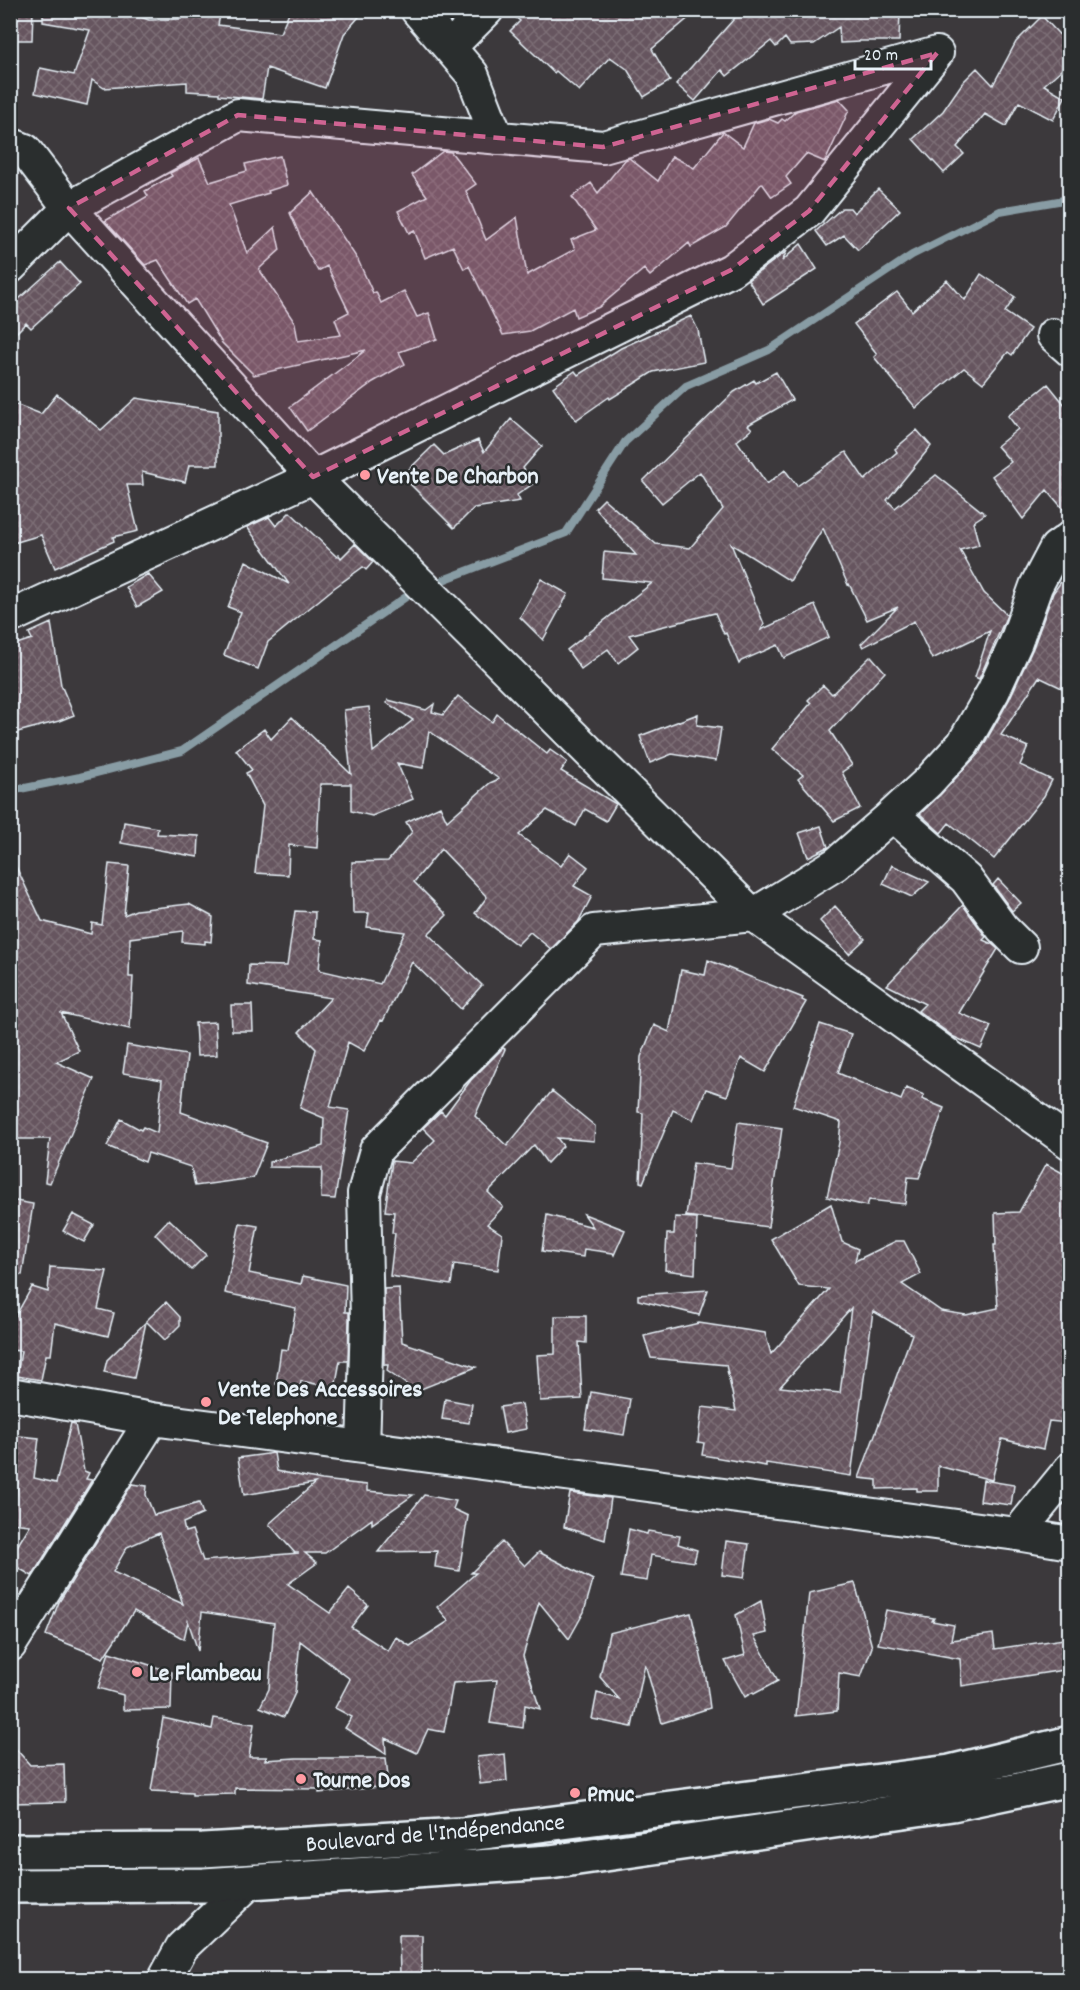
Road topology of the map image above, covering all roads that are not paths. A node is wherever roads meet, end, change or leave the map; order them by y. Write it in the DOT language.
graph roads {
  1 [pos="417,10"];
  2 [pos="487,10"];
  3 [pos="448,46"];
  4 [pos="497,138"];
  5 [pos="10,144"];
  6 [pos="69,208"];
  7 [pos="10,267"];
  8 [pos="313,477"];
  9 [pos="1070,538"];
  10 [pos="10,617"];
  11 [pos="893,814"];
  12 [pos="753,915"];
  13 [pos="1021,948"];
  14 [pos="1070,1143"];
  15 [pos="10,1394"];
  16 [pos="152,1419"];
  17 [pos="363,1447"];
  18 [pos="1070,1469"];
  19 [pos="1017,1534"];
  20 [pos="1070,1543"];
  21 [pos="10,1645"];
  22 [pos="1070,1743"];
  23 [pos="1070,1779"];
  24 [pos="10,1851"];
  25 [pos="250,1882"];
  26 [pos="10,1887"];
  27 [pos="164,1980"];
  1 -- 3 [label="street"];
  2 -- 3 [label="street"];
  3 -- 4 [label="street"];
  4 -- 6 [label="street"];
  4 -- 8 [label="street"];
  5 -- 6 [label="street"];
  6 -- 7 [label="street"];
  6 -- 8 [label="street"];
  8 -- 10 [label="street"];
  8 -- 12 [label="street"];
  9 -- 11 [label="street"];
  11 -- 12 [label="street"];
  11 -- 13 [label="street"];
  12 -- 14 [label="street"];
  12 -- 17 [label="street"];
  15 -- 16 [label="street"];
  16 -- 17 [label="street"];
  16 -- 21 [label="street"];
  17 -- 19 [label="street"];
  18 -- 19 [label="street"];
  19 -- 20 [label="street"];
  22 -- 24 [label="main road, Boulevard de l'Indépendance"];
  23 -- 25 [label="main road, Boulevard de l'Indépendance"];
  25 -- 26 [label="main road, Boulevard de l'Indépendance"];
  25 -- 27 [label="street"];
}
